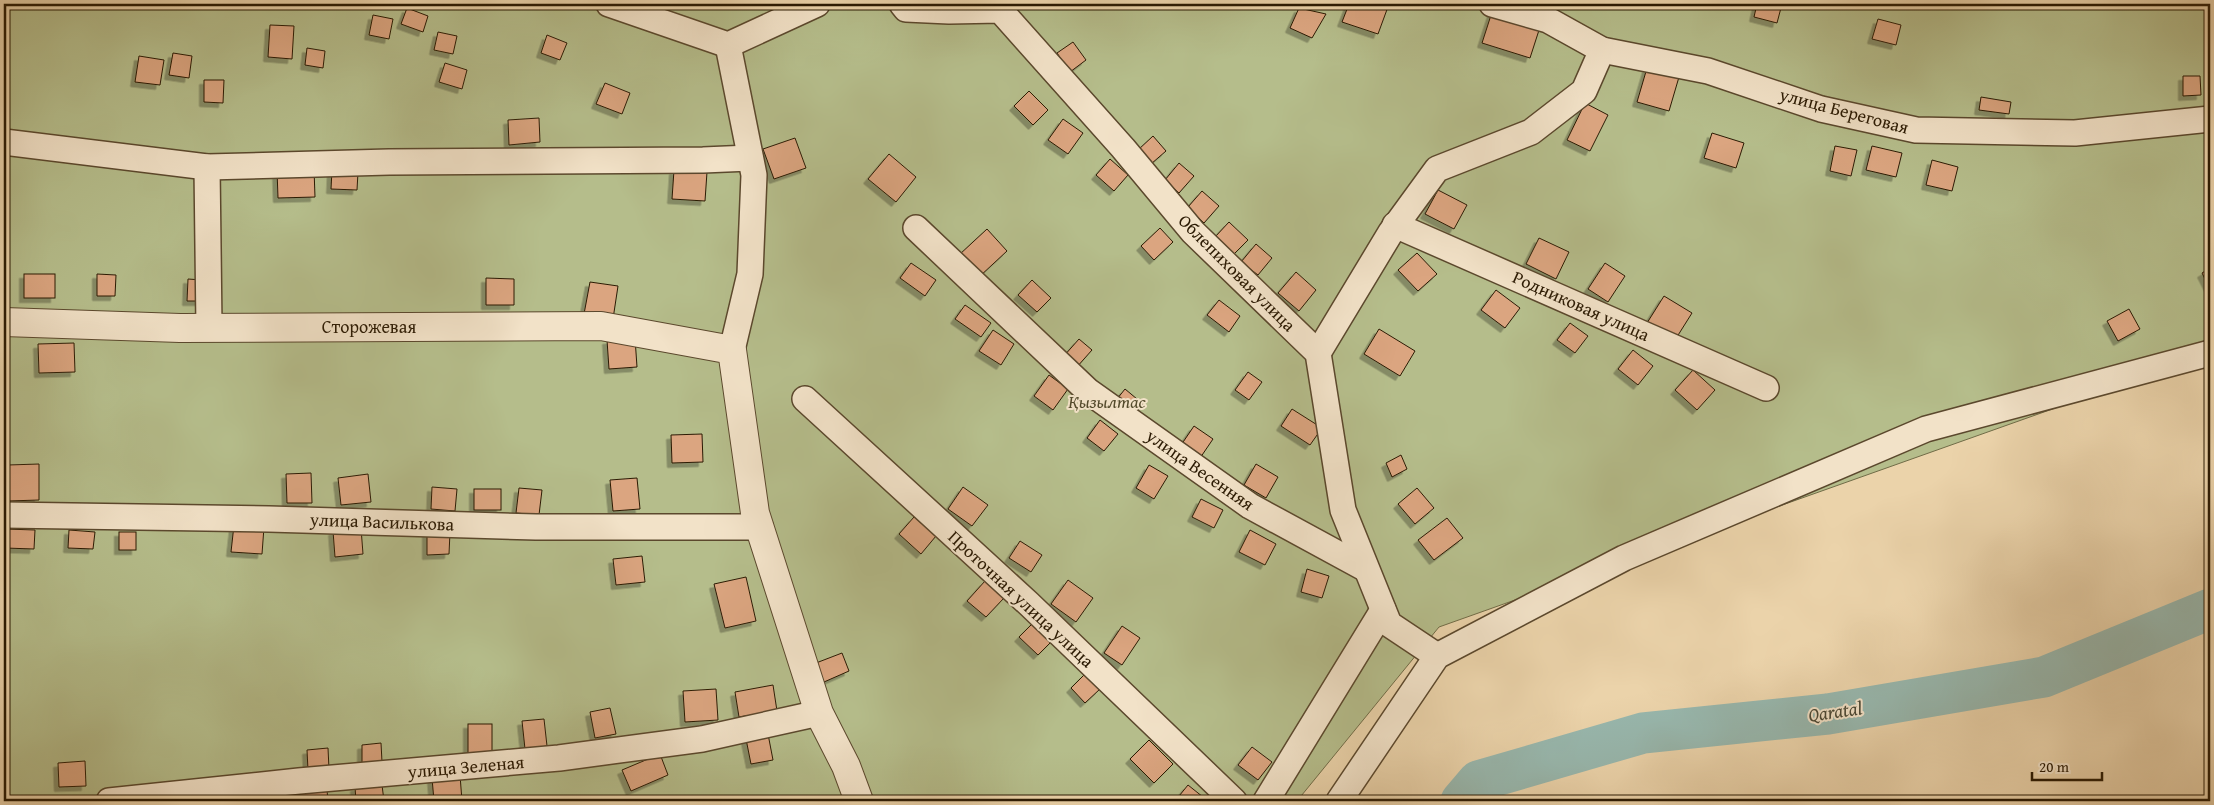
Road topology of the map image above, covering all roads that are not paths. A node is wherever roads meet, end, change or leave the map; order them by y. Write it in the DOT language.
graph roads {
  1 [pos="609,4"];
  2 [pos="817,4"];
  3 [pos="902,4"];
  4 [pos="1492,4"];
  5 [pos="1003,7"];
  6 [pos="728,45"];
  7 [pos="1602,50"];
  8 [pos="2210,119"];
  9 [pos="4,142"];
  10 [pos="750,158"];
  11 [pos="207,167"];
  12 [pos="1396,225"];
  13 [pos="916,228"];
  14 [pos="4,322"];
  15 [pos="209,328"];
  16 [pos="732,350"];
  17 [pos="1318,353"];
  18 [pos="2210,353"];
  19 [pos="1766,388"];
  20 [pos="805,399"];
  21 [pos="4,515"];
  22 [pos="760,526"];
  23 [pos="1366,569"];
  24 [pos="1383,610"];
  25 [pos="1437,656"];
  26 [pos="819,713"];
  27 [pos="109,801"];
  28 [pos="859,801"];
  29 [pos="1234,801"];
  30 [pos="1266,801"];
  31 [pos="1339,801"];
  1 -- 6 [label="street"];
  2 -- 6 [label="street"];
  3 -- 5 [label="street, Облепиховая улица"];
  4 -- 7 [label="street, улица Береговая"];
  5 -- 17 [label="street, Облепиховая улица"];
  6 -- 10 [label="street"];
  7 -- 8 [label="street, улица Береговая"];
  7 -- 12 [label="street"];
  9 -- 11 [label="street"];
  10 -- 11 [label="street"];
  10 -- 16 [label="street"];
  11 -- 15 [label="street"];
  12 -- 17 [label="street"];
  12 -- 19 [label="street, Родниковая улица"];
  13 -- 23 [label="street, улица Весенняя"];
  14 -- 15 [label="street, Сторожевая"];
  15 -- 16 [label="street, Сторожевая"];
  16 -- 22 [label="street"];
  17 -- 23 [label="street"];
  18 -- 25 [label="street"];
  20 -- 29 [label="street, Проточная улица улица"];
  21 -- 22 [label="street, улица Василькова"];
  22 -- 26 [label="street"];
  23 -- 24 [label="street"];
  24 -- 25 [label="street"];
  24 -- 30 [label="street"];
  25 -- 31 [label="street"];
  26 -- 27 [label="street, улица Зеленая"];
  26 -- 28 [label="street"];
}
